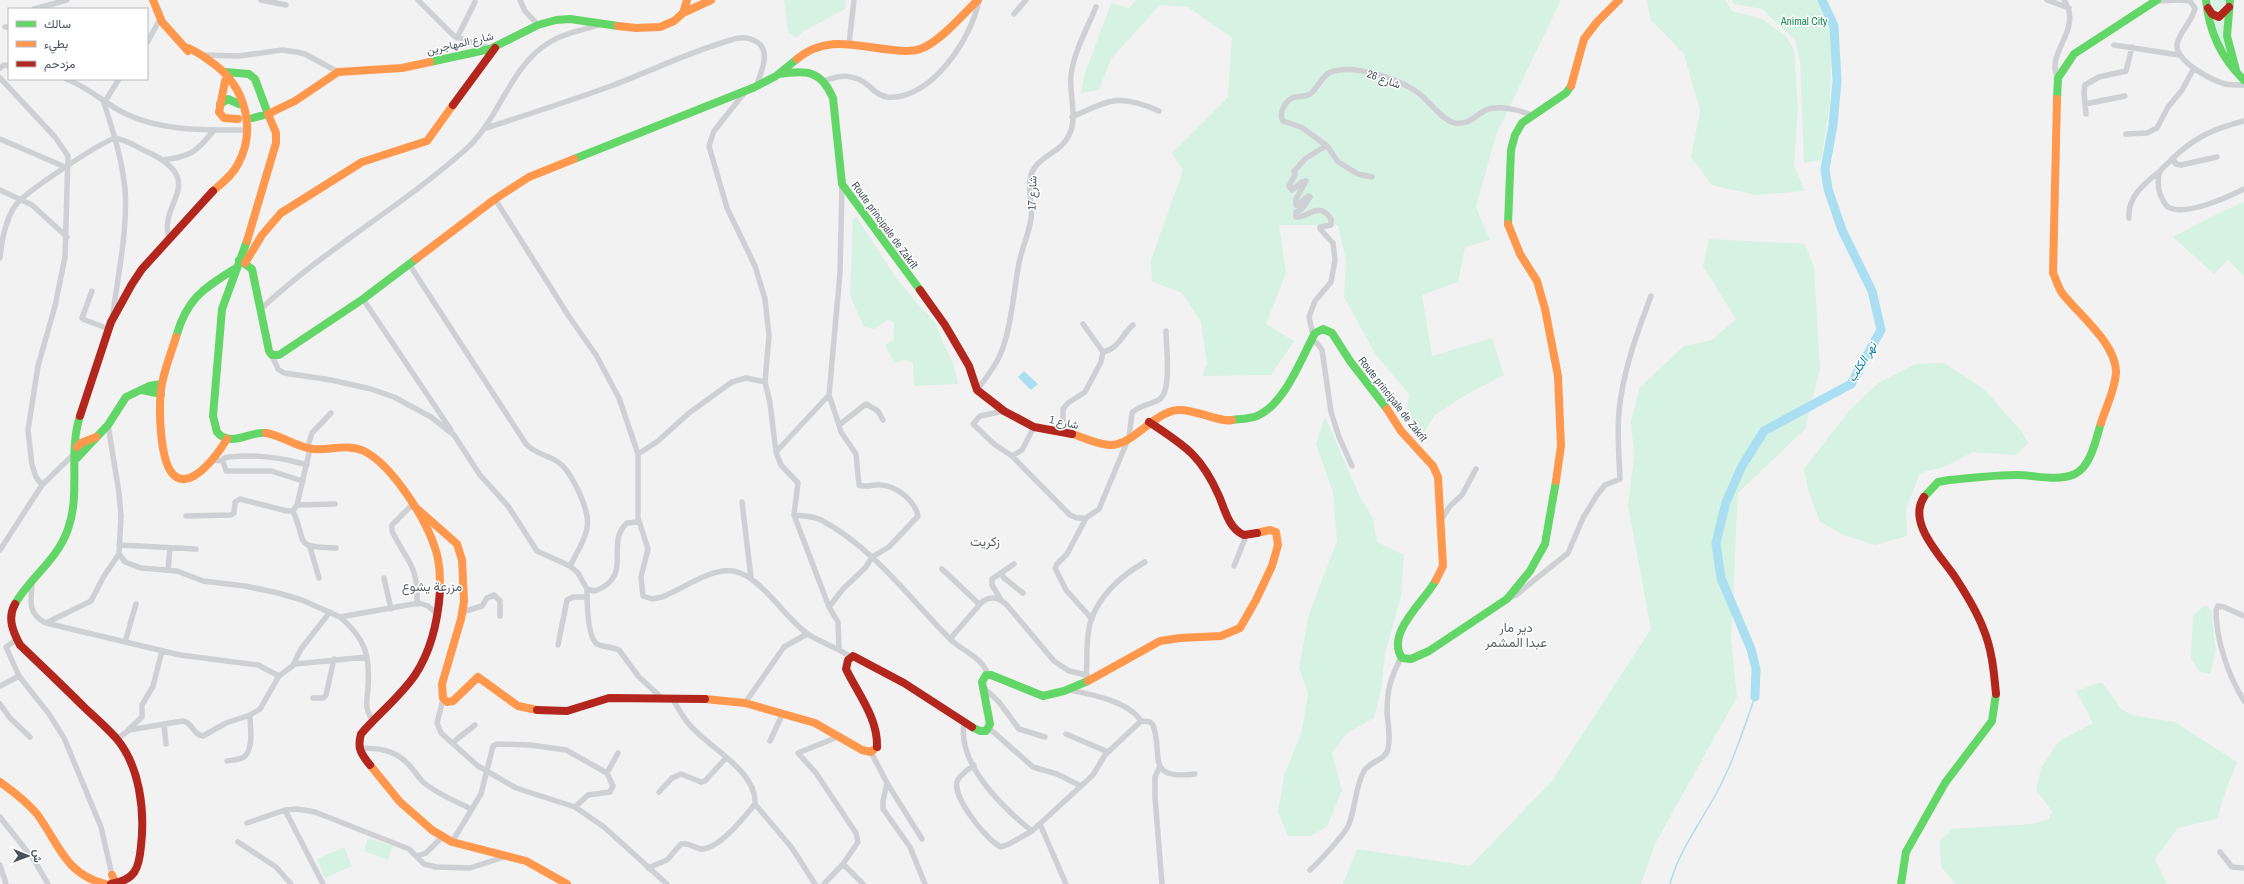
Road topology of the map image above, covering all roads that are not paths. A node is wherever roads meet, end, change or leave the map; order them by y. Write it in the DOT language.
graph roads {
  1 [pos="67,0"];
  2 [pos="153,0"];
  3 [pos="261,0"];
  4 [pos="418,0"];
  5 [pos="520,0"];
  6 [pos="688,0"];
  7 [pos="711,0"];
  8 [pos="854,0"];
  9 [pos="978,0"];
  10 [pos="1026,0"];
  11 [pos="1619,0"];
  12 [pos="2046,0"];
  13 [pos="2064,0"];
  14 [pos="2156,0"];
  15 [pos="2180,0"];
  16 [pos="2206,1"];
  17 [pos="475,2"];
  18 [pos="2230,4"];
  19 [pos="286,5"];
  20 [pos="699,5"];
  21 [pos="1096,7"];
  22 [pos="38,8"];
  23 [pos="2069,8"];
  24 [pos="683,13"];
  25 [pos="1014,14"];
  26 [pos="160,19"];
  27 [pos="606,23"];
  28 [pos="538,25"];
  29 [pos="457,38"];
  30 [pos="148,41"];
  31 [pos="849,44"];
  32 [pos="2114,45"];
  33 [pos="185,47"];
  34 [pos="2132,47"];
  35 [pos="493,48"];
  36 [pos="202,55"];
  37 [pos="2179,55"];
  38 [pos="2194,68"];
  39 [pos="225,72"];
  40 [pos="338,72"];
  41 [pos="247,74"];
  42 [pos="779,74"];
  43 [pos="2238,74"];
  44 [pos="0,78"];
  45 [pos="2058,78"];
  46 [pos="68,80"];
  47 [pos="118,80"];
  48 [pos="2244,80"];
  49 [pos="225,81"];
  50 [pos="824,81"];
  51 [pos="2244,85"];
  52 [pos="755,87"];
  53 [pos="239,91"];
  54 [pos="745,92"];
  55 [pos="2125,96"];
  56 [pos="104,103"];
  57 [pos="220,104"];
  58 [pos="239,104"];
  59 [pos="2085,104"];
  60 [pos="1159,111"];
  61 [pos="268,114"];
  62 [pos="2086,114"];
  63 [pos="1533,116"];
  64 [pos="1072,117"];
  65 [pos="253,118"];
  66 [pos="238,119"];
  67 [pos="2244,121"];
  68 [pos="487,128"];
  69 [pos="214,130"];
  70 [pos="244,130"];
  71 [pos="2126,134"];
  72 [pos="116,138"];
  73 [pos="0,139"];
  74 [pos="1326,146"];
  75 [pos="2217,157"];
  76 [pos="2173,159"];
  77 [pos="162,160"];
  78 [pos="66,166"];
  79 [pos="2161,171"];
  80 [pos="1372,177"];
  81 [pos="842,184"];
  82 [pos="2244,189"];
  83 [pos="0,190"];
  84 [pos="208,196"];
  85 [pos="20,199"];
  86 [pos="495,199"];
  87 [pos="2129,218"];
  88 [pos="67,237"];
  89 [pos="169,238"];
  90 [pos="0,258"];
  91 [pos="242,262"];
  92 [pos="409,264"];
  93 [pos="236,268"];
  94 [pos="92,291"];
  95 [pos="1651,296"];
  96 [pos="363,299"];
  97 [pos="262,308"];
  98 [pos="1083,324"];
  99 [pos="1133,325"];
  100 [pos="110,326"];
  101 [pos="1166,331"];
  102 [pos="1312,338"];
  103 [pos="1103,352"];
  104 [pos="272,355"];
  105 [pos="765,382"];
  106 [pos="161,384"];
  107 [pos="142,390"];
  108 [pos="977,390"];
  109 [pos="161,394"];
  110 [pos="829,395"];
  111 [pos="1004,411"];
  112 [pos="331,412"];
  113 [pos="883,420"];
  114 [pos="1149,422"];
  115 [pos="108,425"];
  116 [pos="839,425"];
  117 [pos="1034,426"];
  118 [pos="1063,432"];
  119 [pos="454,435"];
  120 [pos="1129,437"];
  121 [pos="224,438"];
  122 [pos="308,449"];
  123 [pos="77,452"];
  124 [pos="776,452"];
  125 [pos="638,454"];
  126 [pos="1012,456"];
  127 [pos="211,460"];
  128 [pos="223,461"];
  129 [pos="307,465"];
  130 [pos="1352,466"];
  131 [pos="1476,469"];
  132 [pos="303,481"];
  133 [pos="42,485"];
  134 [pos="742,502"];
  135 [pos="335,504"];
  136 [pos="297,505"];
  137 [pos="413,505"];
  138 [pos="293,511"];
  139 [pos="794,515"];
  140 [pos="186,516"];
  141 [pos="1086,518"];
  142 [pos="638,522"];
  143 [pos="1439,523"];
  144 [pos="1246,536"];
  145 [pos="119,545"];
  146 [pos="310,547"];
  147 [pos="170,548"];
  148 [pos="336,548"];
  149 [pos="196,549"];
  150 [pos="0,550"];
  151 [pos="119,554"];
  152 [pos="872,557"];
  153 [pos="1145,562"];
  154 [pos="1014,564"];
  155 [pos="570,566"];
  156 [pos="1234,566"];
  157 [pos="942,569"];
  158 [pos="168,570"];
  159 [pos="1001,573"];
  160 [pos="319,578"];
  161 [pos="384,578"];
  162 [pos="751,578"];
  163 [pos="32,581"];
  164 [pos="587,589"];
  165 [pos="1023,593"];
  166 [pos="587,597"];
  167 [pos="1507,599"];
  168 [pos="1001,600"];
  169 [pos="136,604"];
  170 [pos="417,604"];
  171 [pos="979,604"];
  172 [pos="829,607"];
  173 [pos="391,609"];
  174 [pos="330,612"];
  175 [pos="462,612"];
  176 [pos="437,614"];
  177 [pos="500,616"];
  178 [pos="2244,616"];
  179 [pos="340,617"];
  180 [pos="1092,619"];
  181 [pos="46,623"];
  182 [pos="807,634"];
  183 [pos="950,639"];
  184 [pos="16,640"];
  185 [pos="125,642"];
  186 [pos="558,645"];
  187 [pos="3,648"];
  188 [pos="839,649"];
  189 [pos="162,651"];
  190 [pos="367,657"];
  191 [pos="850,657"];
  192 [pos="1401,657"];
  193 [pos="334,659"];
  194 [pos="293,665"];
  195 [pos="988,674"];
  196 [pos="19,676"];
  197 [pos="279,676"];
  198 [pos="1086,678"];
  199 [pos="0,686"];
  200 [pos="983,687"];
  201 [pos="1068,690"];
  202 [pos="313,698"];
  203 [pos="443,699"];
  204 [pos="664,700"];
  205 [pos="673,700"];
  206 [pos="2244,701"];
  207 [pos="746,703"];
  208 [pos="0,704"];
  209 [pos="783,713"];
  210 [pos="250,715"];
  211 [pos="373,720"];
  212 [pos="1141,721"];
  213 [pos="164,724"];
  214 [pos="964,724"];
  215 [pos="475,725"];
  216 [pos="989,728"];
  217 [pos="127,731"];
  218 [pos="1066,734"];
  219 [pos="840,736"];
  220 [pos="1045,737"];
  221 [pos="30,738"];
  222 [pos="116,739"];
  223 [pos="770,740"];
  224 [pos="452,743"];
  225 [pos="166,744"];
  226 [pos="358,748"];
  227 [pos="871,752"];
  228 [pos="1108,752"];
  229 [pos="618,753"];
  230 [pos="726,759"];
  231 [pos="227,761"];
  232 [pos="974,765"];
  233 [pos="1160,766"];
  234 [pos="488,772"];
  235 [pos="607,774"];
  236 [pos="1195,774"];
  237 [pos="0,782"];
  238 [pos="887,782"];
  239 [pos="1082,786"];
  240 [pos="659,792"];
  241 [pos="755,804"];
  242 [pos="575,807"];
  243 [pos="285,810"];
  244 [pos="471,810"];
  245 [pos="0,818"];
  246 [pos="246,823"];
  247 [pos="1040,824"];
  248 [pos="1032,831"];
  249 [pos="442,837"];
  250 [pos="922,840"];
  251 [pos="238,842"];
  252 [pos="452,842"];
  253 [pos="2220,852"];
  254 [pos="417,856"];
  255 [pos="507,856"];
  256 [pos="843,864"];
  257 [pos="0,865"];
  258 [pos="648,868"];
  259 [pos="2244,868"];
  260 [pos="1310,870"];
  261 [pos="112,874"];
  262 [pos="6,884"];
  263 [pos="48,884"];
  264 [pos="106,884"];
  265 [pos="111,884"];
  266 [pos="116,884"];
  267 [pos="291,884"];
  268 [pos="323,884"];
  269 [pos="566,884"];
  270 [pos="668,884"];
  271 [pos="815,884"];
  272 [pos="824,884"];
  273 [pos="863,884"];
  274 [pos="925,884"];
  275 [pos="1066,884"];
  276 [pos="1162,884"];
  277 [pos="1901,884"];
  1 -- 22 [label="street"];
  2 -- 26 [label="main road"];
  3 -- 19 [label="street"];
  4 -- 29 [label="street"];
  5 -- 28 [label="street"];
  6 -- 20 [label="main road"];
  6 -- 24 [label="main road"];
  7 -- 20 [label="main road, شارع المهاجرين"];
  8 -- 31 [label="street"];
  9 -- 31 [label="main road"];
  9 -- 50 [label="street"];
  10 -- 25 [label="street"];
  11 -- 63 [label="main road"];
  12 -- 23 [label="street"];
  13 -- 23 [label="street"];
  14 -- 15 [label="street"];
  14 -- 45 [label="main road"];
  15 -- 37 [label="street"];
  16 -- 18 [label="main road"];
  16 -- 43 [label="main road"];
  17 -- 29 [label="street"];
  18 -- 43 [label="main road"];
  20 -- 24 [label="main road, شارع المهاجرين"];
  21 -- 64 [label="street, شارع 17"];
  23 -- 45 [label="street"];
  24 -- 27 [label="main road, شارع المهاجرين"];
  26 -- 30 [label="street"];
  26 -- 33 [label="main road"];
  27 -- 28 [label="main road, شارع المهاجرين"];
  27 -- 68 [label="street"];
  28 -- 35 [label="main road, شارع المهاجرين"];
  29 -- 35 [label="street"];
  31 -- 42 [label="main road"];
  32 -- 34 [label="street"];
  33 -- 36 [label="main road"];
  33 -- 49 [label="main road"];
  34 -- 37 [label="street"];
  34 -- 59 [label="street"];
  35 -- 40 [label="main road, شارع المهاجرين"];
  35 -- 91 [label="main road"];
  36 -- 39 [label="main road"];
  36 -- 40 [label="street"];
  37 -- 38 [label="street"];
  38 -- 51 [label="street"];
  38 -- 71 [label="street"];
  39 -- 41 [label="main road"];
  39 -- 53 [label="main road"];
  40 -- 61 [label="main road, شارع المهاجرين"];
  41 -- 53 [label="main road"];
  41 -- 61 [label="main road"];
  42 -- 50 [label="main road"];
  42 -- 52 [label="main road"];
  43 -- 48 [label="main road"];
  44 -- 78 [label="street"];
  45 -- 277 [label="main road"];
  46 -- 56 [label="street"];
  47 -- 56 [label="street"];
  49 -- 57 [label="main road"];
  49 -- 58 [label="main road"];
  50 -- 81 [label="main road, Route principale de Zakrît"];
  52 -- 54 [label="main road"];
  52 -- 68 [label="street"];
  53 -- 84 [label="main road"];
  54 -- 86 [label="main road"];
  54 -- 105 [label="street"];
  55 -- 59 [label="street"];
  56 -- 69 [label="street"];
  56 -- 72 [label="street"];
  57 -- 58 [label="main road"];
  57 -- 66 [label="main road"];
  58 -- 70 [label="main road"];
  59 -- 62 [label="street"];
  60 -- 64 [label="street"];
  61 -- 65 [label="main road, شارع المهاجرين"];
  61 -- 91 [label="main road"];
  63 -- 74 [label="street, شارع 26"];
  63 -- 167 [label="main road"];
  64 -- 108 [label="street, شارع 17"];
  67 -- 76 [label="street"];
  68 -- 97 [label="street"];
  69 -- 70 [label="street"];
  69 -- 77 [label="street"];
  70 -- 84 [label="main road"];
  72 -- 77 [label="street"];
  72 -- 78 [label="street"];
  72 -- 100 [label="street"];
  73 -- 78 [label="street"];
  74 -- 80 [label="street, شارع 26"];
  74 -- 102 [label="street"];
  75 -- 76 [label="street"];
  76 -- 79 [label="street"];
  77 -- 89 [label="street"];
  78 -- 85 [label="street"];
  78 -- 88 [label="street"];
  79 -- 82 [label="street"];
  79 -- 87 [label="street"];
  81 -- 108 [label="main road, Route principale de Zakrît"];
  81 -- 110 [label="street"];
  83 -- 85 [label="street"];
  84 -- 89 [label="main road"];
  85 -- 88 [label="street"];
  85 -- 90 [label="street"];
  86 -- 92 [label="main road"];
  86 -- 125 [label="street"];
  88 -- 133 [label="street"];
  89 -- 100 [label="main road"];
  91 -- 93 [label="main road"];
  91 -- 97 [label="main road"];
  92 -- 96 [label="main road"];
  92 -- 155 [label="street"];
  93 -- 106 [label="main road"];
  93 -- 121 [label="main road"];
  94 -- 100 [label="street"];
  95 -- 167 [label="street"];
  96 -- 104 [label="main road"];
  96 -- 119 [label="street"];
  97 -- 104 [label="main road"];
  98 -- 103 [label="street"];
  99 -- 103 [label="street"];
  100 -- 123 [label="main road"];
  101 -- 120 [label="street"];
  102 -- 114 [label="main road"];
  102 -- 130 [label="street"];
  102 -- 143 [label="main road, Route principale de Zakrît"];
  103 -- 118 [label="street"];
  104 -- 119 [label="street"];
  105 -- 124 [label="street"];
  105 -- 125 [label="street"];
  106 -- 107 [label="main road"];
  106 -- 109 [label="main road"];
  107 -- 109 [label="main road"];
  107 -- 115 [label="main road"];
  108 -- 111 [label="main road, شارع 1"];
  109 -- 127 [label="main road"];
  110 -- 116 [label="street"];
  110 -- 124 [label="street"];
  111 -- 117 [label="main road, شارع 1"];
  111 -- 126 [label="street"];
  112 -- 122 [label="street"];
  113 -- 116 [label="street"];
  114 -- 120 [label="main road, شارع 1"];
  114 -- 144 [label="main road"];
  115 -- 123 [label="main road"];
  115 -- 145 [label="street"];
  116 -- 152 [label="street"];
  117 -- 118 [label="main road, شارع 1"];
  117 -- 126 [label="street"];
  118 -- 120 [label="main road, شارع 1"];
  119 -- 155 [label="street"];
  120 -- 141 [label="street"];
  121 -- 122 [label="main road"];
  121 -- 127 [label="main road"];
  122 -- 129 [label="street"];
  122 -- 137 [label="main road"];
  123 -- 133 [label="street"];
  123 -- 163 [label="main road"];
  124 -- 139 [label="street"];
  125 -- 142 [label="street"];
  126 -- 141 [label="street"];
  127 -- 128 [label="street"];
  128 -- 129 [label="street"];
  128 -- 132 [label="street"];
  129 -- 132 [label="street"];
  131 -- 143 [label="street"];
  132 -- 136 [label="street"];
  133 -- 150 [label="street"];
  134 -- 162 [label="street"];
  135 -- 136 [label="street"];
  136 -- 138 [label="street"];
  137 -- 170 [label="street"];
  137 -- 175 [label="main road"];
  137 -- 176 [label="main road"];
  138 -- 140 [label="street"];
  138 -- 146 [label="street"];
  139 -- 152 [label="street"];
  139 -- 172 [label="street"];
  141 -- 180 [label="street"];
  142 -- 162 [label="street"];
  142 -- 164 [label="street"];
  143 -- 192 [label="main road, Route principale de Zakrît"];
  144 -- 156 [label="street"];
  144 -- 198 [label="main road"];
  145 -- 147 [label="street"];
  145 -- 151 [label="street"];
  146 -- 148 [label="street"];
  146 -- 160 [label="street"];
  147 -- 149 [label="street"];
  147 -- 158 [label="street"];
  151 -- 158 [label="street"];
  151 -- 181 [label="street"];
  152 -- 172 [label="street"];
  152 -- 183 [label="street"];
  153 -- 180 [label="street"];
  154 -- 159 [label="street"];
  155 -- 164 [label="street"];
  157 -- 171 [label="street"];
  158 -- 174 [label="street"];
  159 -- 165 [label="street"];
  159 -- 168 [label="street"];
  161 -- 173 [label="street"];
  162 -- 182 [label="street"];
  163 -- 181 [label="street"];
  163 -- 184 [label="main road"];
  164 -- 166 [label="street"];
  166 -- 186 [label="street"];
  166 -- 204 [label="street"];
  167 -- 192 [label="main road"];
  168 -- 171 [label="street"];
  168 -- 198 [label="street"];
  169 -- 185 [label="street"];
  170 -- 173 [label="street"];
  170 -- 176 [label="street"];
  171 -- 183 [label="street"];
  172 -- 188 [label="street"];
  173 -- 179 [label="street"];
  174 -- 179 [label="street"];
  174 -- 194 [label="street"];
  175 -- 177 [label="street"];
  175 -- 203 [label="main road"];
  176 -- 211 [label="main road"];
  178 -- 206 [label="street"];
  179 -- 190 [label="street"];
  180 -- 198 [label="street"];
  181 -- 185 [label="street"];
  182 -- 188 [label="street"];
  182 -- 207 [label="street"];
  183 -- 195 [label="street"];
  184 -- 187 [label="street"];
  184 -- 222 [label="main road"];
  185 -- 189 [label="street"];
  187 -- 196 [label="street"];
  188 -- 191 [label="street"];
  189 -- 197 [label="street"];
  189 -- 217 [label="street"];
  190 -- 193 [label="street"];
  190 -- 211 [label="street"];
  191 -- 214 [label="main road"];
  191 -- 227 [label="main road"];
  192 -- 260 [label="street"];
  193 -- 194 [label="street"];
  193 -- 202 [label="street"];
  194 -- 197 [label="street"];
  195 -- 200 [label="main road"];
  195 -- 201 [label="main road"];
  196 -- 199 [label="street"];
  196 -- 261 [label="street"];
  197 -- 210 [label="street"];
  198 -- 201 [label="main road"];
  200 -- 216 [label="main road"];
  200 -- 220 [label="street"];
  201 -- 212 [label="street"];
  203 -- 204 [label="main road"];
  203 -- 224 [label="street"];
  204 -- 205 [label="main road"];
  205 -- 207 [label="main road"];
  205 -- 230 [label="street"];
  207 -- 209 [label="main road"];
  208 -- 221 [label="street"];
  209 -- 219 [label="main road"];
  209 -- 223 [label="street"];
  210 -- 213 [label="street"];
  210 -- 231 [label="street"];
  211 -- 226 [label="main road"];
  212 -- 228 [label="street"];
  212 -- 233 [label="street"];
  213 -- 217 [label="street"];
  213 -- 225 [label="street"];
  214 -- 216 [label="main road"];
  214 -- 232 [label="street"];
  215 -- 224 [label="street"];
  216 -- 239 [label="street"];
  217 -- 222 [label="street"];
  218 -- 228 [label="street"];
  219 -- 227 [label="main road"];
  219 -- 256 [label="street"];
  222 -- 266 [label="main road"];
  224 -- 234 [label="street"];
  226 -- 244 [label="street"];
  226 -- 249 [label="main road"];
  227 -- 238 [label="street"];
  228 -- 239 [label="street"];
  229 -- 235 [label="street"];
  230 -- 240 [label="street"];
  230 -- 241 [label="street"];
  232 -- 248 [label="street"];
  232 -- 248 [label="street"];
  233 -- 236 [label="street"];
  233 -- 276 [label="street"];
  234 -- 235 [label="street"];
  234 -- 242 [label="street"];
  234 -- 244 [label="street"];
  235 -- 242 [label="street"];
  237 -- 264 [label="main road"];
  238 -- 250 [label="street"];
  238 -- 274 [label="street"];
  239 -- 247 [label="street"];
  241 -- 258 [label="street"];
  241 -- 271 [label="street"];
  242 -- 258 [label="street"];
  243 -- 246 [label="street"];
  243 -- 254 [label="street"];
  243 -- 268 [label="street"];
  244 -- 252 [label="street"];
  245 -- 263 [label="street"];
  247 -- 248 [label="street"];
  247 -- 275 [label="street"];
  249 -- 252 [label="main road"];
  249 -- 254 [label="street"];
  251 -- 267 [label="street"];
  252 -- 255 [label="main road"];
  253 -- 259 [label="street"];
  254 -- 255 [label="street"];
  255 -- 269 [label="main road"];
  256 -- 272 [label="street"];
  256 -- 273 [label="street"];
  257 -- 262 [label="street"];
  258 -- 270 [label="street"];
  261 -- 264 [label="main road"];
  261 -- 266 [label="main road"];
  265 -- 266 [label="main road"];
}
